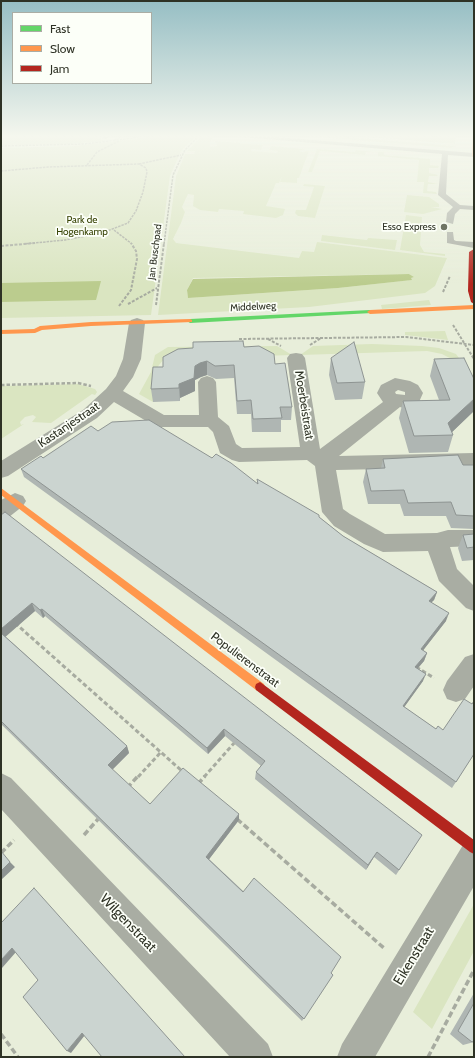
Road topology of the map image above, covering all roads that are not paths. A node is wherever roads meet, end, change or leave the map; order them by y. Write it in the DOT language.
graph roads {
  1 [pos="443,184"];
  2 [pos="458,207"];
  3 [pos="474,208"];
  4 [pos="450,222"];
  5 [pos="450,234"];
  6 [pos="474,245"];
  7 [pos="474,250"];
  8 [pos="474,302"];
  9 [pos="474,307"];
  10 [pos="137,327"];
  11 [pos="231,329"];
  12 [pos="1,332"];
  13 [pos="296,358"];
  14 [pos="207,382"];
  15 [pos="112,393"];
  16 [pos="396,401"];
  17 [pos="209,421"];
  18 [pos="319,459"];
  19 [pos="474,460"];
  20 [pos="1,471"];
  21 [pos="6,501"];
  22 [pos="472,538"];
  23 [pos="437,542"];
  24 [pos="474,601"];
  25 [pos="474,665"];
  26 [pos="456,690"];
  27 [pos="1,788"];
  28 [pos="474,848"];
  29 [pos="474,856"];
  30 [pos="256,1057"];
  31 [pos="355,1057"];
  1 -- 2 [label="lane"];
  2 -- 3 [label="lane"];
  2 -- 4 [label="lane"];
  5 -- 6 [label="lane"];
  7 -- 8 [label="main road"];
  9 -- 10 [label="main road, Middelweg"];
  10 -- 11 [label="main road, Middelweg"];
  10 -- 12 [label="main road, Middelweg"];
  10 -- 15 [label="street, Kastanjestraat"];
  13 -- 18 [label="street, Moerbeistraat"];
  14 -- 17 [label="street"];
  15 -- 17 [label="street"];
  15 -- 20 [label="street, Kastanjestraat"];
  16 -- 18 [label="street"];
  17 -- 18 [label="street, Moerbeistraat"];
  18 -- 19 [label="street, Moerbeistraat"];
  18 -- 23 [label="street, Moerbeistraat"];
  21 -- 28 [label="main road, Populierenstraat"];
  22 -- 23 [label="street, Moerbeistraat"];
  23 -- 24 [label="street"];
  25 -- 26 [label="street"];
  27 -- 30 [label="street, Wilgenstraat"];
  29 -- 31 [label="street, Eikenstraat"];
}
